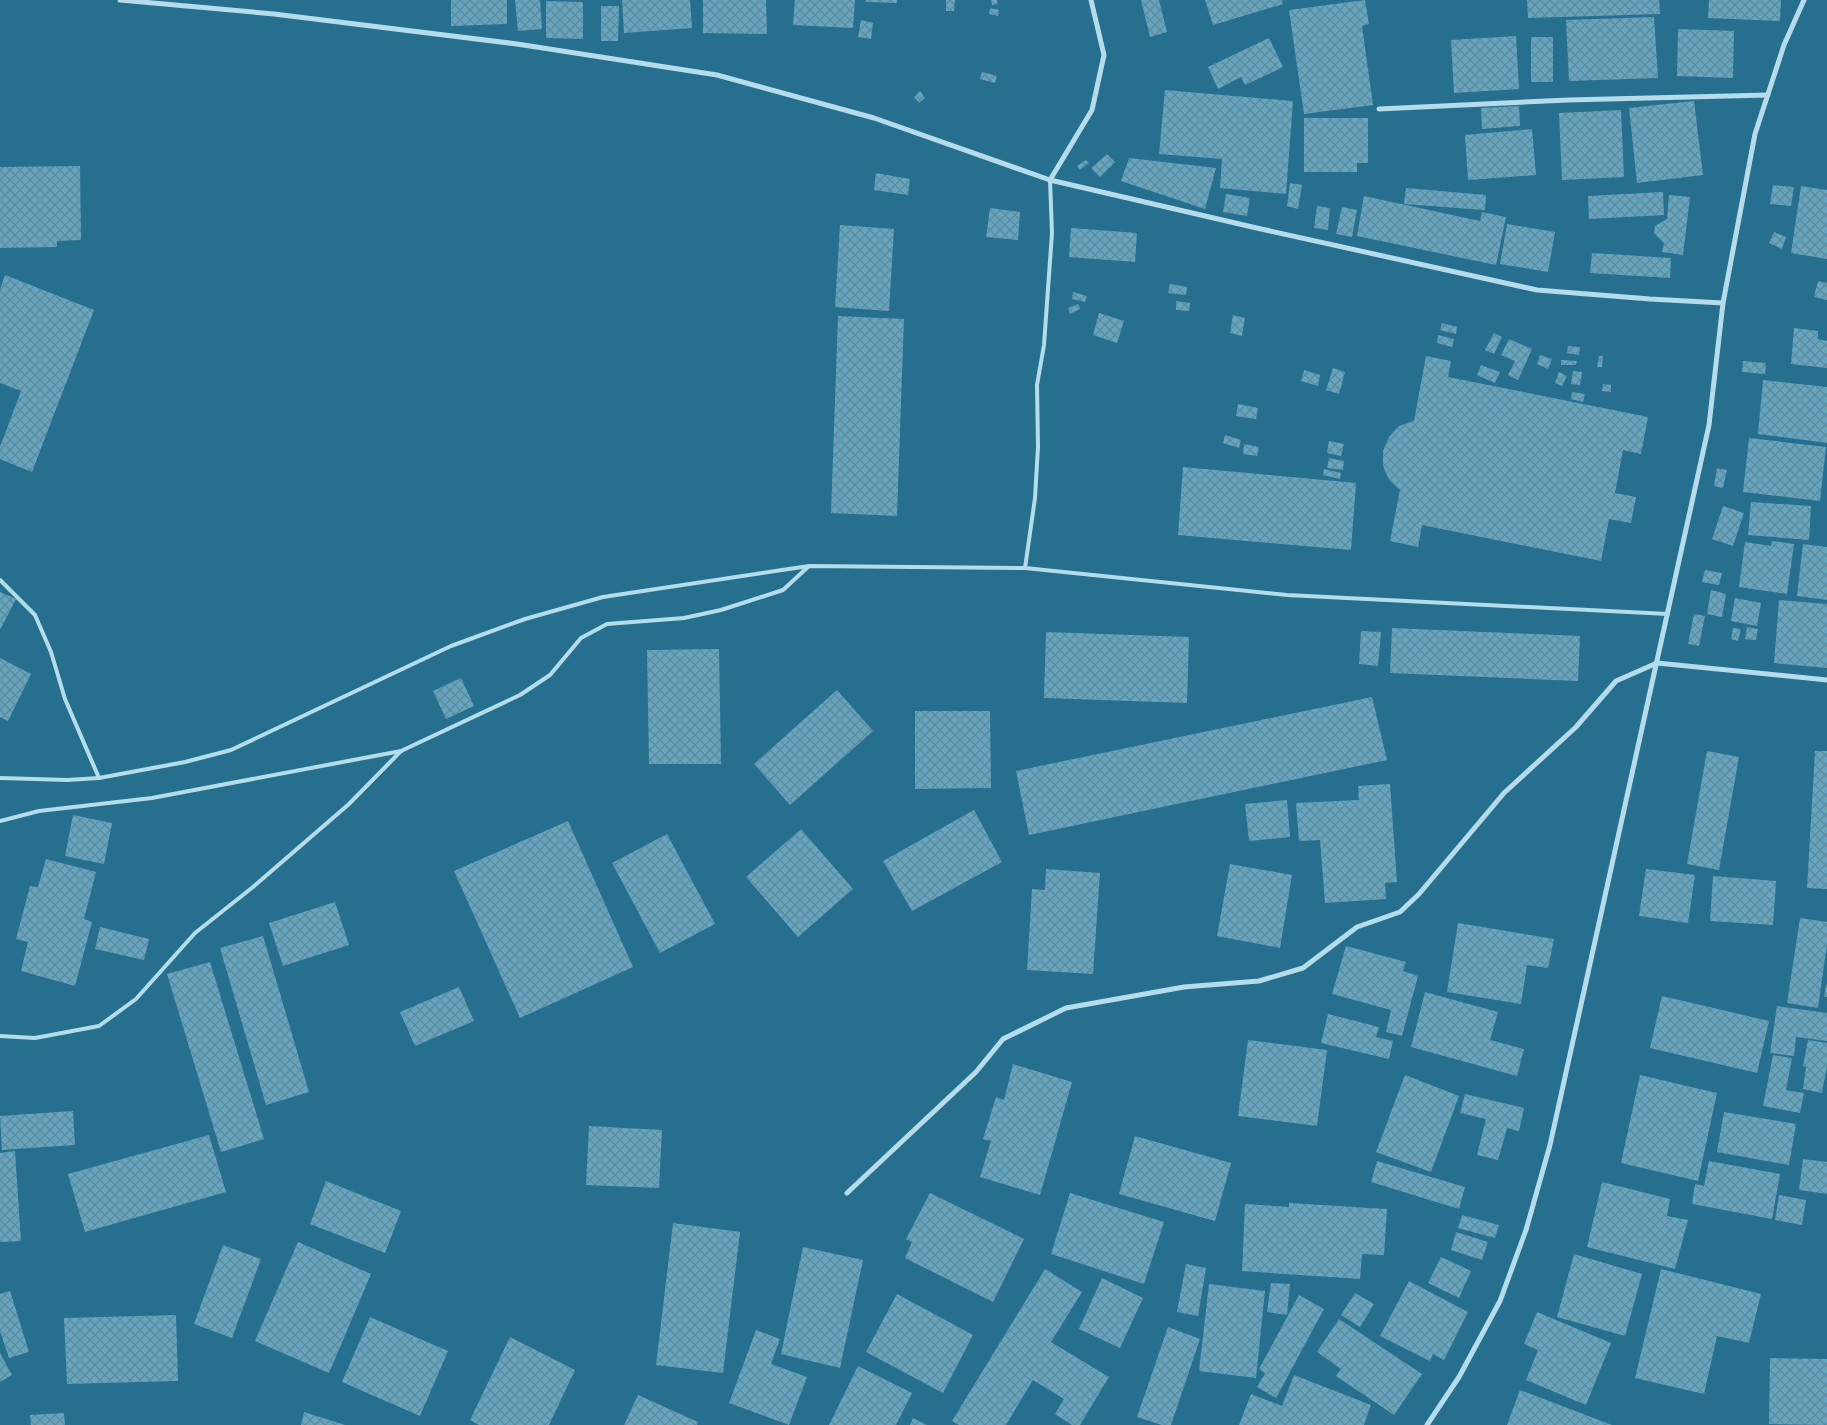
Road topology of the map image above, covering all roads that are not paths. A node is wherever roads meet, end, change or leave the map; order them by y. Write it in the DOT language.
graph roads {
  1 [pos="120,0"];
  2 [pos="1091,0"];
  3 [pos="1804,0"];
  4 [pos="1768,95"];
  5 [pos="1380,109"];
  6 [pos="1050,180"];
  7 [pos="1723,303"];
  8 [pos="809,566"];
  9 [pos="1025,568"];
  10 [pos="0,580"];
  11 [pos="1668,614"];
  12 [pos="1657,663"];
  13 [pos="1827,680"];
  14 [pos="401,751"];
  15 [pos="0,778"];
  16 [pos="99,778"];
  17 [pos="0,821"];
  18 [pos="0,1036"];
  19 [pos="847,1193"];
  20 [pos="1427,1425"];
  1 -- 6 [label="street"];
  2 -- 6 [label="street"];
  3 -- 4 [label="street"];
  4 -- 5 [label="street"];
  4 -- 7 [label="street"];
  6 -- 7 [label="street"];
  6 -- 9 [label="lane"];
  7 -- 11 [label="street"];
  8 -- 9 [label="lane"];
  8 -- 14 [label="lane"];
  8 -- 16 [label="lane"];
  9 -- 11 [label="lane"];
  10 -- 16 [label="lane"];
  11 -- 12 [label="street"];
  12 -- 13 [label="street"];
  12 -- 19 [label="street"];
  12 -- 20 [label="street"];
  14 -- 17 [label="lane"];
  14 -- 18 [label="lane"];
  15 -- 16 [label="lane"];
}
